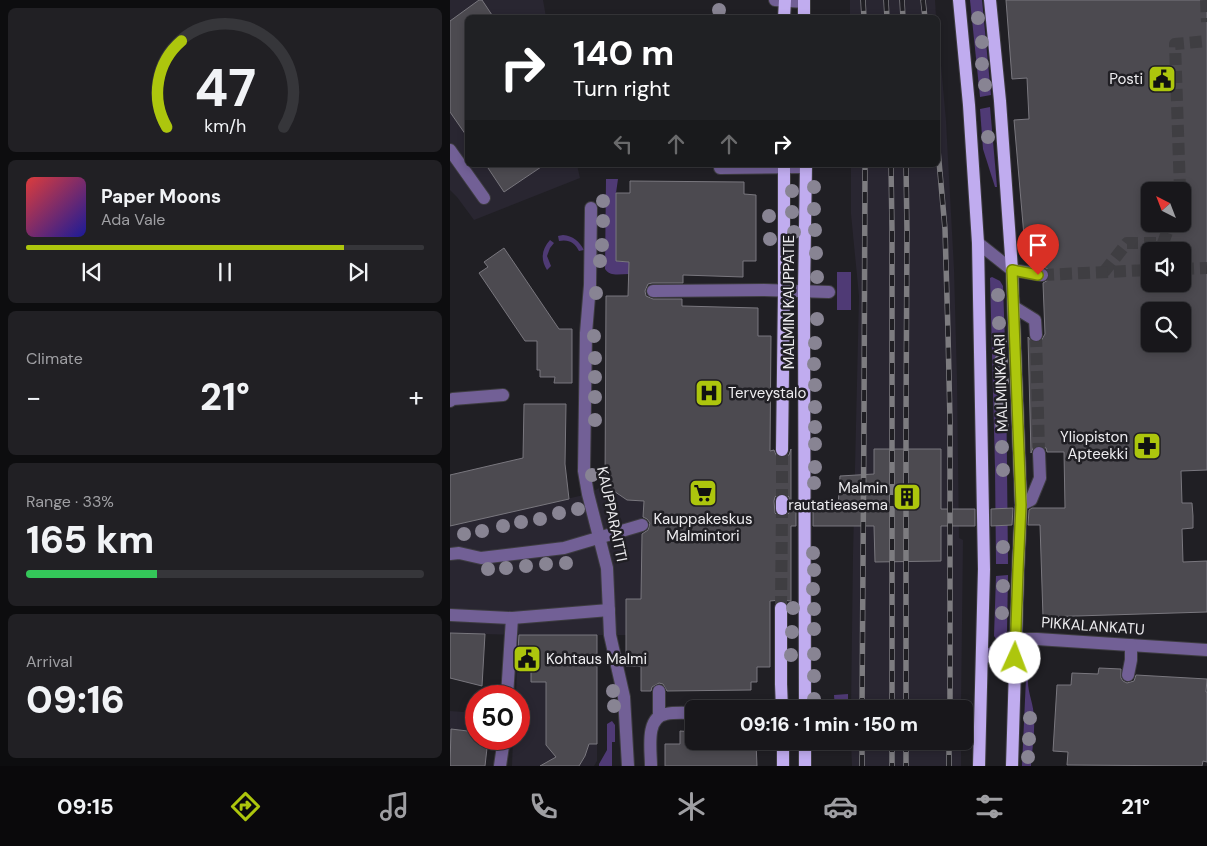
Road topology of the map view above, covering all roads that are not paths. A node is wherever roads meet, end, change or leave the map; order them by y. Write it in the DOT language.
graph roads {
  1 [pos="775,0"];
  2 [pos="785,0"];
  3 [pos="959,0"];
  4 [pos="990,0"];
  5 [pos="804,1"];
  6 [pos="784,15"];
  7 [pos="804,15"];
  8 [pos="450,150"];
  9 [pos="752,167"];
  10 [pos="784,167"];
  11 [pos="806,167"];
  12 [pos="720,168"];
  13 [pos="484,198"];
  14 [pos="590,208"];
  15 [pos="978,243"];
  16 [pos="1012,270"];
  17 [pos="1042,275"];
  18 [pos="653,291"];
  19 [pos="784,291"];
  20 [pos="804,292"];
  21 [pos="829,292"];
  22 [pos="1014,307"];
  23 [pos="1036,334"];
  24 [pos="503,395"];
  25 [pos="450,401"];
  26 [pos="782,450"];
  27 [pos="1039,453"];
  28 [pos="1021,505"];
  29 [pos="642,525"];
  30 [pos="599,538"];
  31 [pos="450,554"];
  32 [pos="781,608"];
  33 [pos="609,610"];
  34 [pos="450,615"];
  35 [pos="512,618"];
  36 [pos="1016,640"];
  37 [pos="1131,646"];
  38 [pos="1207,650"];
  39 [pos="982,659"];
  40 [pos="1128,675"];
  41 [pos="508,685"];
  42 [pos="659,690"];
  43 [pos="782,700"];
  44 [pos="805,700"];
  45 [pos="685,713"];
  46 [pos="659,715"];
  47 [pos="502,750"];
  48 [pos="783,750"];
  49 [pos="805,750"];
  50 [pos="500,766"];
  51 [pos="628,766"];
  52 [pos="651,766"];
  53 [pos="783,766"];
  54 [pos="805,766"];
  55 [pos="979,766"];
  56 [pos="1012,766"];
  1 -- 2 [label="street"];
  2 -- 5 [label="street"];
  2 -- 6 [label="main road"];
  3 -- 15 [label="main road, MALMINKAARI"];
  4 -- 16 [label="main road, MALMINKAARI"];
  5 -- 7 [label="main road"];
  8 -- 13 [label="street"];
  9 -- 12 [label="street"];
  10 -- 19 [label="main road, MALMIN KAUPPATIE"];
  11 -- 20 [label="main road, MALMIN KAUPPATIE"];
  14 -- 30 [label="street, KAUPPARAITTI"];
  15 -- 16 [label="street"];
  15 -- 39 [label="main road, MALMINKAARI"];
  16 -- 17 [label="street"];
  16 -- 22 [label="main road, MALMINKAARI"];
  18 -- 19 [label="street"];
  19 -- 20 [label="street"];
  19 -- 26 [label="main road, MALMIN KAUPPATIE"];
  20 -- 21 [label="street"];
  20 -- 44 [label="main road, MALMIN KAUPPATIE"];
  22 -- 23 [label="street"];
  22 -- 28 [label="main road, MALMINKAARI"];
  24 -- 25 [label="street"];
  27 -- 28 [label="street"];
  28 -- 36 [label="main road, MALMINKAARI"];
  29 -- 30 [label="street"];
  30 -- 31 [label="street"];
  30 -- 33 [label="street, KAUPPARAITTI"];
  32 -- 43 [label="main road"];
  33 -- 35 [label="street"];
  33 -- 51 [label="street, KAUPPARAITTI"];
  34 -- 35 [label="street"];
  35 -- 41 [label="street"];
  36 -- 37 [label="street, PIKKALANKATU"];
  36 -- 39 [label="street, PIKKALANKATU"];
  36 -- 56 [label="main road, MALMINKAARI"];
  37 -- 38 [label="street, PIKKALANKATU"];
  37 -- 40 [label="street"];
  39 -- 55 [label="main road, MALMINKAARI"];
  42 -- 46 [label="street"];
  45 -- 46 [label="street"];
  46 -- 52 [label="street"];
  47 -- 50 [label="street"];
  48 -- 53 [label="main road"];
  49 -- 54 [label="main road"];
}
